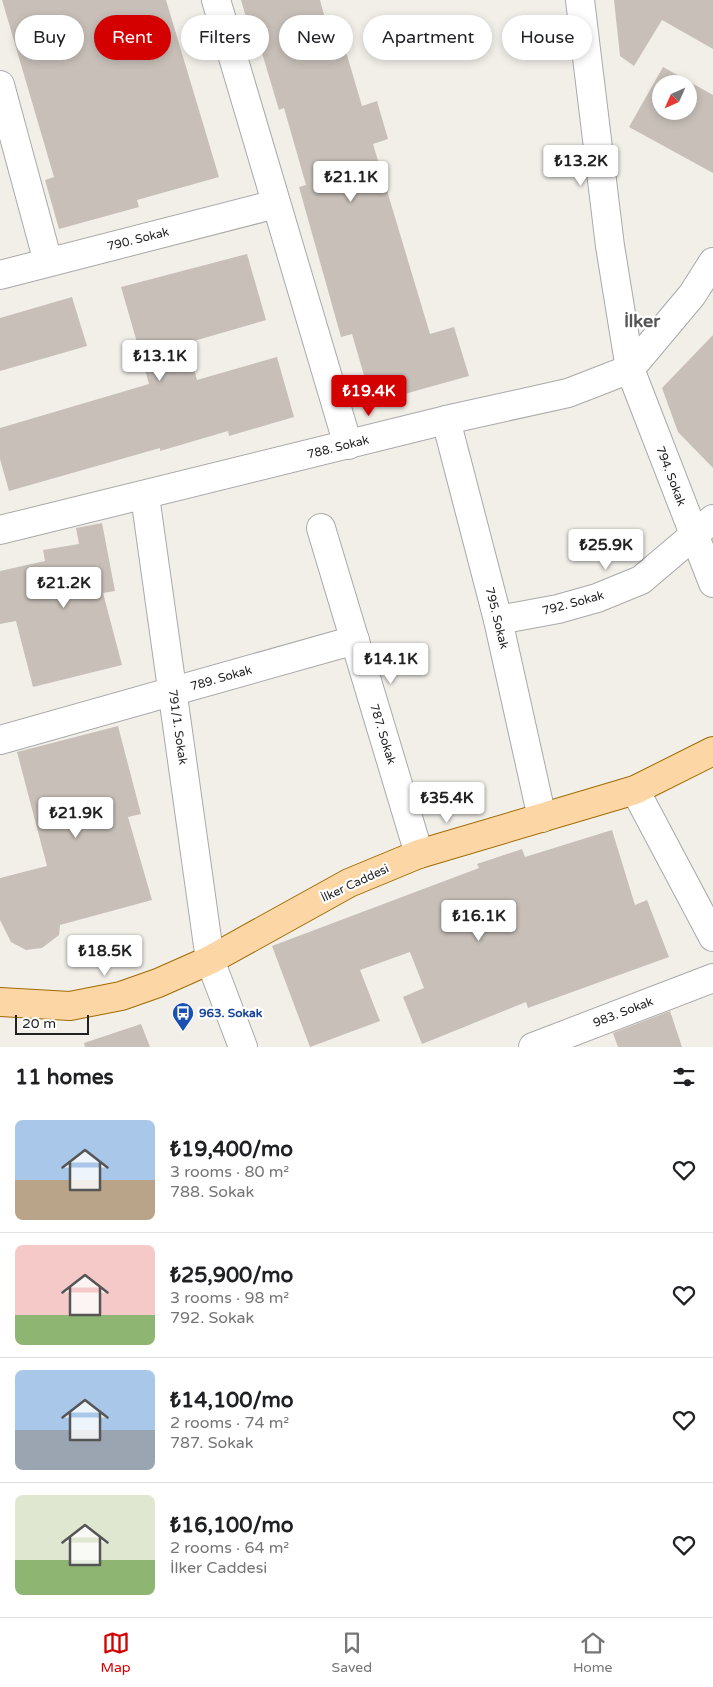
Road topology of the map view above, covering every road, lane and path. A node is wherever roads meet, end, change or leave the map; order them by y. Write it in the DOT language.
graph roads {
  1 [pos="216,0"];
  2 [pos="580,0"];
  3 [pos="0,85"];
  4 [pos="276,204"];
  5 [pos="48,262"];
  6 [pos="713,262"];
  7 [pos="0,275"];
  8 [pos="630,369"];
  9 [pos="446,420"];
  10 [pos="348,445"];
  11 [pos="145,496"];
  12 [pos="320,528"];
  13 [pos="704,528"];
  14 [pos="0,530"];
  15 [pos="713,583"];
  16 [pos="498,620"];
  17 [pos="355,640"];
  18 [pos="173,692"];
  19 [pos="0,740"];
  20 [pos="713,751"];
  21 [pos="635,790"];
  22 [pos="542,818"];
  23 [pos="419,854"];
  24 [pos="713,937"];
  25 [pos="210,960"];
  26 [pos="713,978"];
  27 [pos="0,1002"];
  28 [pos="243,1047"];
  29 [pos="533,1047"];
  1 -- 4 [label="street"];
  2 -- 8 [label="street, 794. Sokak"];
  3 -- 5 [label="street"];
  4 -- 5 [label="street, 790. Sokak"];
  4 -- 10 [label="street"];
  5 -- 7 [label="street, 790. Sokak"];
  6 -- 8 [label="street, 788. Sokak"];
  8 -- 9 [label="street, 788. Sokak"];
  8 -- 13 [label="street, 794. Sokak"];
  9 -- 10 [label="street, 788. Sokak"];
  9 -- 16 [label="street, 795. Sokak"];
  10 -- 11 [label="street, 788. Sokak"];
  11 -- 14 [label="street, 788. Sokak"];
  11 -- 18 [label="street, 791/1. Sokak"];
  12 -- 17 [label="street, 787. Sokak"];
  13 -- 15 [label="street, 794. Sokak"];
  13 -- 16 [label="street, 792. Sokak"];
  16 -- 22 [label="street, 795. Sokak"];
  17 -- 18 [label="street, 789. Sokak"];
  17 -- 23 [label="street, 787. Sokak"];
  18 -- 19 [label="street, 789. Sokak"];
  18 -- 25 [label="street, 791/1. Sokak"];
  20 -- 21 [label="main road, İlker Caddesi"];
  21 -- 22 [label="main road, İlker Caddesi"];
  21 -- 24 [label="street"];
  22 -- 23 [label="main road, İlker Caddesi"];
  23 -- 25 [label="main road, İlker Caddesi"];
  25 -- 27 [label="main road, İlker Caddesi"];
  25 -- 28 [label="street"];
  26 -- 29 [label="street, 983. Sokak"];
}
